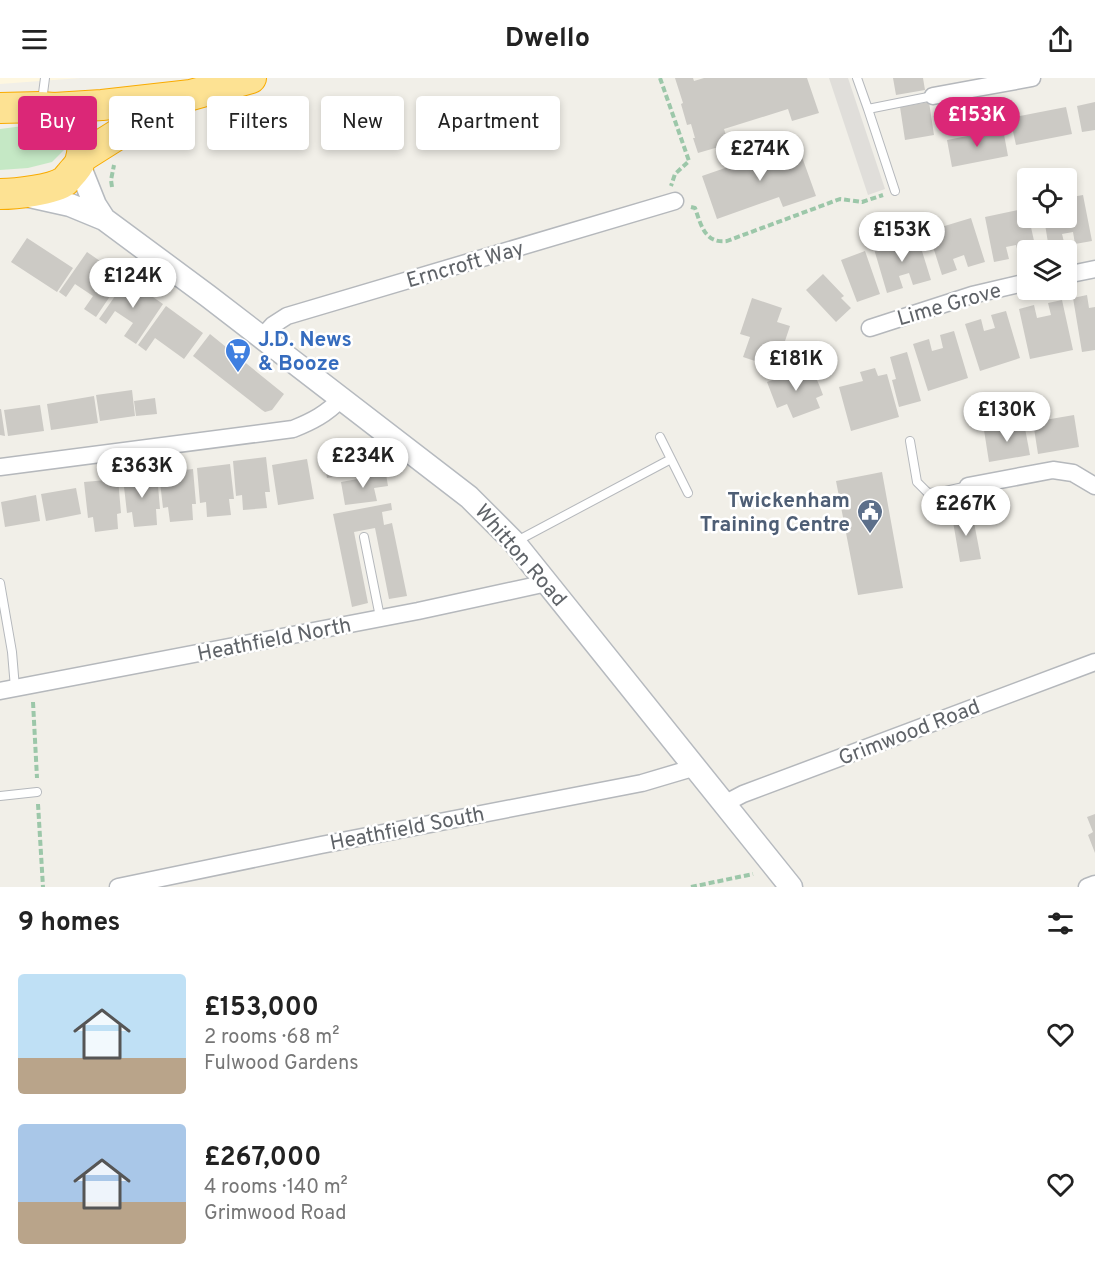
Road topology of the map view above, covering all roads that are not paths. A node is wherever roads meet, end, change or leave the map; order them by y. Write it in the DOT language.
graph roads {
  1 [pos="45,78"];
  2 [pos="251,78"];
  3 [pos="857,78"];
  4 [pos="1032,78"];
  5 [pos="200,88"];
  6 [pos="46,96"];
  7 [pos="933,96"];
  8 [pos="97,105"];
  9 [pos="0,108"];
  10 [pos="18,108"];
  11 [pos="868,109"];
  12 [pos="82,150"];
  13 [pos="80,161"];
  14 [pos="895,191"];
  15 [pos="10,194"];
  16 [pos="675,201"];
  17 [pos="105,219"];
  18 [pos="1095,269"];
  19 [pos="1077,273"];
  20 [pos="1017,285"];
  21 [pos="870,328"];
  22 [pos="262,337"];
  23 [pos="341,399"];
  24 [pos="660,437"];
  25 [pos="910,441"];
  26 [pos="671,459"];
  27 [pos="0,467"];
  28 [pos="969,486"];
  29 [pos="1095,486"];
  30 [pos="688,493"];
  31 [pos="364,537"];
  32 [pos="514,542"];
  33 [pos="0,583"];
  34 [pos="547,583"];
  35 [pos="380,617"];
  36 [pos="1095,662"];
  37 [pos="8,690"];
  38 [pos="696,767"];
  39 [pos="37,792"];
  40 [pos="0,796"];
  41 [pos="724,804"];
  42 [pos="784,878"];
  43 [pos="118,887"];
  1 -- 6 [label="lane"];
  2 -- 5 [label="highway"];
  3 -- 11 [label="lane"];
  4 -- 7 [label="street"];
  5 -- 8 [label="highway"];
  5 -- 13 [label="highway"];
  7 -- 11 [label="lane"];
  9 -- 10 [label="highway"];
  11 -- 14 [label="lane"];
  12 -- 13 [label="highway"];
  13 -- 15 [label="highway"];
  13 -- 17 [label="main road, Whitton Road"];
  15 -- 17 [label="main road, Whitton Road"];
  16 -- 22 [label="street, Erncroft Way"];
  17 -- 22 [label="main road, Whitton Road"];
  18 -- 19 [label="street"];
  20 -- 21 [label="street, Lime Grove"];
  22 -- 23 [label="main road, Whitton Road"];
  23 -- 27 [label="street"];
  23 -- 32 [label="main road, Whitton Road"];
  24 -- 26 [label="lane"];
  25 -- 28 [label="lane"];
  26 -- 30 [label="lane"];
  26 -- 32 [label="lane"];
  28 -- 29 [label="street"];
  31 -- 35 [label="lane"];
  32 -- 34 [label="main road, Whitton Road"];
  33 -- 37 [label="lane"];
  34 -- 35 [label="street, Heathfield North"];
  34 -- 38 [label="main road, Whitton Road"];
  35 -- 37 [label="street, Heathfield North"];
  36 -- 41 [label="street, Grimwood Road"];
  38 -- 41 [label="main road, Whitton Road"];
  38 -- 43 [label="street, Heathfield South"];
  39 -- 40 [label="lane"];
  41 -- 42 [label="main road, Whitton Road"];
}
